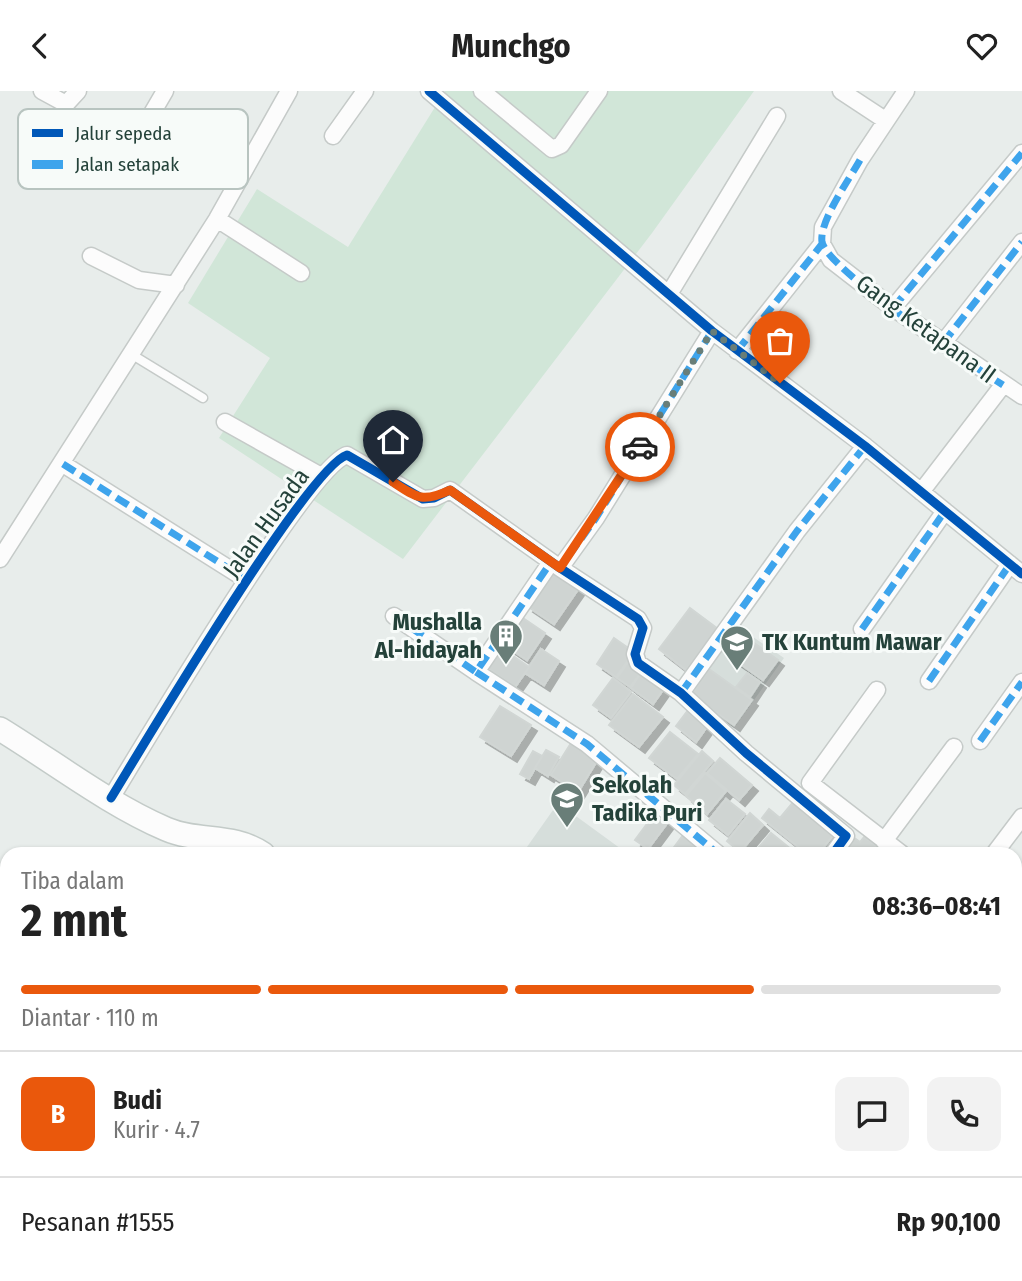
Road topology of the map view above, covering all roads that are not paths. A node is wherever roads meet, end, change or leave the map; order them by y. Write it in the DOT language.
graph roads {
  1 [pos="42,91"];
  2 [pos="78,91"];
  3 [pos="165,91"];
  4 [pos="289,91"];
  5 [pos="365,91"];
  6 [pos="429,91"];
  7 [pos="482,91"];
  8 [pos="599,91"];
  9 [pos="841,91"];
  10 [pos="906,91"];
  11 [pos="154,109"];
  12 [pos="777,116"];
  13 [pos="885,120"];
  14 [pos="333,136"];
  15 [pos="1022,153"];
  16 [pos="248,164"];
  17 [pos="234,189"];
  18 [pos="217,219"];
  19 [pos="1022,242"];
  20 [pos="822,244"];
  21 [pos="91,256"];
  22 [pos="301,273"];
  23 [pos="176,285"];
  24 [pos="669,294"];
  25 [pos="893,308"];
  26 [pos="712,331"];
  27 [pos="943,343"];
  28 [pos="737,351"];
  29 [pos="131,354"];
  30 [pos="1003,386"];
  31 [pos="1022,396"];
  32 [pos="203,398"];
  33 [pos="225,422"];
  34 [pos="865,446"];
  35 [pos="63,464"];
  36 [pos="321,477"];
  37 [pos="920,492"];
  38 [pos="945,512"];
  39 [pos="0,559"];
  40 [pos="556,565"];
  41 [pos="1016,569"];
  42 [pos="247,580"];
  43 [pos="394,616"];
  44 [pos="862,629"];
  45 [pos="476,672"];
  46 [pos="929,681"];
  47 [pos="1022,682"];
  48 [pos="877,690"];
  49 [pos="681,694"];
  50 [pos="0,729"];
  51 [pos="980,740"];
  52 [pos="954,747"];
  53 [pos="111,798"];
  54 [pos="1022,817"];
  55 [pos="884,841"];
  56 [pos="236,847"];
  57 [pos="710,847"];
  58 [pos="838,847"];
  59 [pos="892,847"];
  60 [pos="999,847"];
  1 -- 2 [label="street"];
  3 -- 11 [label="street"];
  4 -- 16 [label="street"];
  5 -- 14 [label="street"];
  6 -- 24 [label="street"];
  7 -- 8 [label="street"];
  9 -- 13 [label="street"];
  10 -- 13 [label="street"];
  12 -- 24 [label="street"];
  13 -- 20 [label="street"];
  15 -- 25 [label="street"];
  17 -- 18 [label="street"];
  18 -- 22 [label="street"];
  18 -- 23 [label="street"];
  19 -- 27 [label="street"];
  20 -- 25 [label="street, Gang Ketapana II"];
  20 -- 28 [label="street"];
  21 -- 23 [label="street"];
  23 -- 29 [label="street"];
  24 -- 26 [label="street"];
  25 -- 27 [label="street, Gang Ketapana II"];
  26 -- 28 [label="street"];
  26 -- 40 [label="street"];
  27 -- 30 [label="street, Gang Ketapana II"];
  28 -- 34 [label="street"];
  29 -- 32 [label="lane"];
  29 -- 35 [label="street"];
  30 -- 31 [label="street, Gang Ketapana II"];
  30 -- 37 [label="street"];
  33 -- 36 [label="street"];
  34 -- 37 [label="street"];
  34 -- 49 [label="street"];
  35 -- 39 [label="street"];
  35 -- 42 [label="street"];
  36 -- 40 [label="street, Jalan Husada"];
  36 -- 42 [label="street, Jalan Husada"];
  37 -- 38 [label="street"];
  38 -- 41 [label="street"];
  38 -- 44 [label="street"];
  40 -- 45 [label="street"];
  40 -- 49 [label="street"];
  41 -- 46 [label="street"];
  42 -- 53 [label="street, Jalan Husada"];
  43 -- 45 [label="street"];
  45 -- 57 [label="street"];
  47 -- 51 [label="street"];
  48 -- 55 [label="street"];
  49 -- 58 [label="street"];
  50 -- 53 [label="street"];
  52 -- 55 [label="street"];
  53 -- 56 [label="street"];
  54 -- 60 [label="street"];
  55 -- 59 [label="street"];
}
